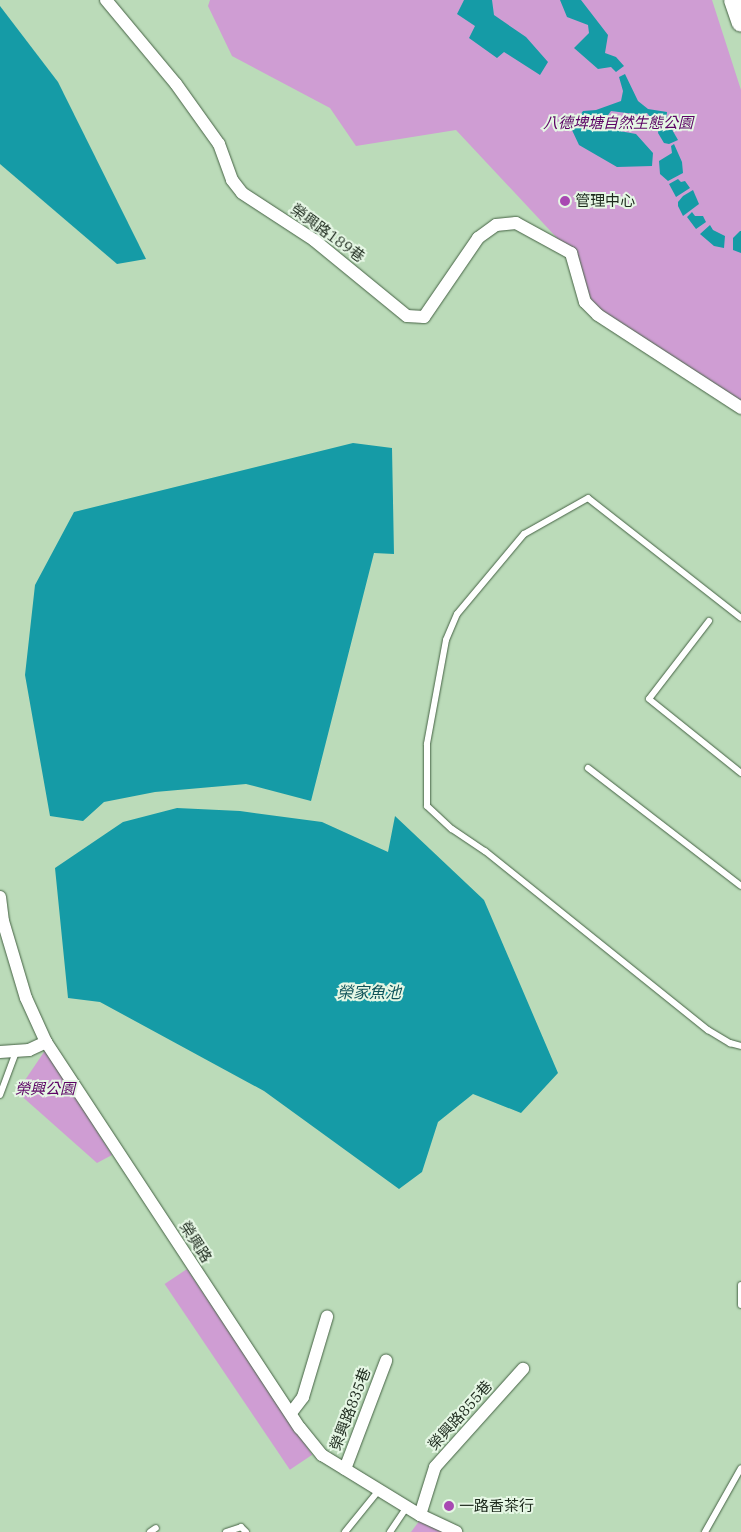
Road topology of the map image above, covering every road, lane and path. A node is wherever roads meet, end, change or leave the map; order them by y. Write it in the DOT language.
graph roads {
  1 [pos="106,0"];
  2 [pos="733,0"];
  3 [pos="741,23"];
  4 [pos="741,408"];
  5 [pos="741,618"];
  6 [pos="709,621"];
  7 [pos="588,768"];
  8 [pos="741,773"];
  9 [pos="741,886"];
  10 [pos="0,897"];
  11 [pos="46,1042"];
  12 [pos="741,1046"];
  13 [pos="0,1052"];
  14 [pos="16,1052"];
  15 [pos="0,1095"];
  16 [pos="741,1285"];
  17 [pos="741,1305"];
  18 [pos="327,1317"];
  19 [pos="386,1361"];
  20 [pos="523,1369"];
  21 [pos="291,1413"];
  22 [pos="741,1468"];
  23 [pos="344,1469"];
  24 [pos="379,1490"];
  25 [pos="407,1507"];
  26 [pos="420,1515"];
  27 [pos="226,1532"];
  28 [pos="246,1532"];
  29 [pos="345,1532"];
  30 [pos="390,1532"];
  31 [pos="456,1532"];
  32 [pos="705,1532"];
  1 -- 4 [label="street, 榮興路189巷"];
  2 -- 3 [label="main road"];
  5 -- 12 [label="lane"];
  6 -- 8 [label="lane"];
  7 -- 9 [label="lane"];
  10 -- 11 [label="street, 榮興路"];
  11 -- 14 [label="street"];
  11 -- 21 [label="street, 榮興路"];
  13 -- 14 [label="street"];
  14 -- 15 [label="lane"];
  16 -- 17 [label="lane"];
  18 -- 21 [label="street"];
  19 -- 23 [label="street, 榮興路835巷"];
  20 -- 26 [label="street, 榮興路855巷"];
  21 -- 23 [label="street, 榮興路"];
  22 -- 32 [label="lane"];
  23 -- 24 [label="street, 榮興路"];
  24 -- 25 [label="street, 榮興路"];
  24 -- 29 [label="lane"];
  25 -- 26 [label="street, 榮興路"];
  25 -- 30 [label="lane"];
  26 -- 31 [label="street, 榮興路"];
  27 -- 28 [label="lane"];
}
